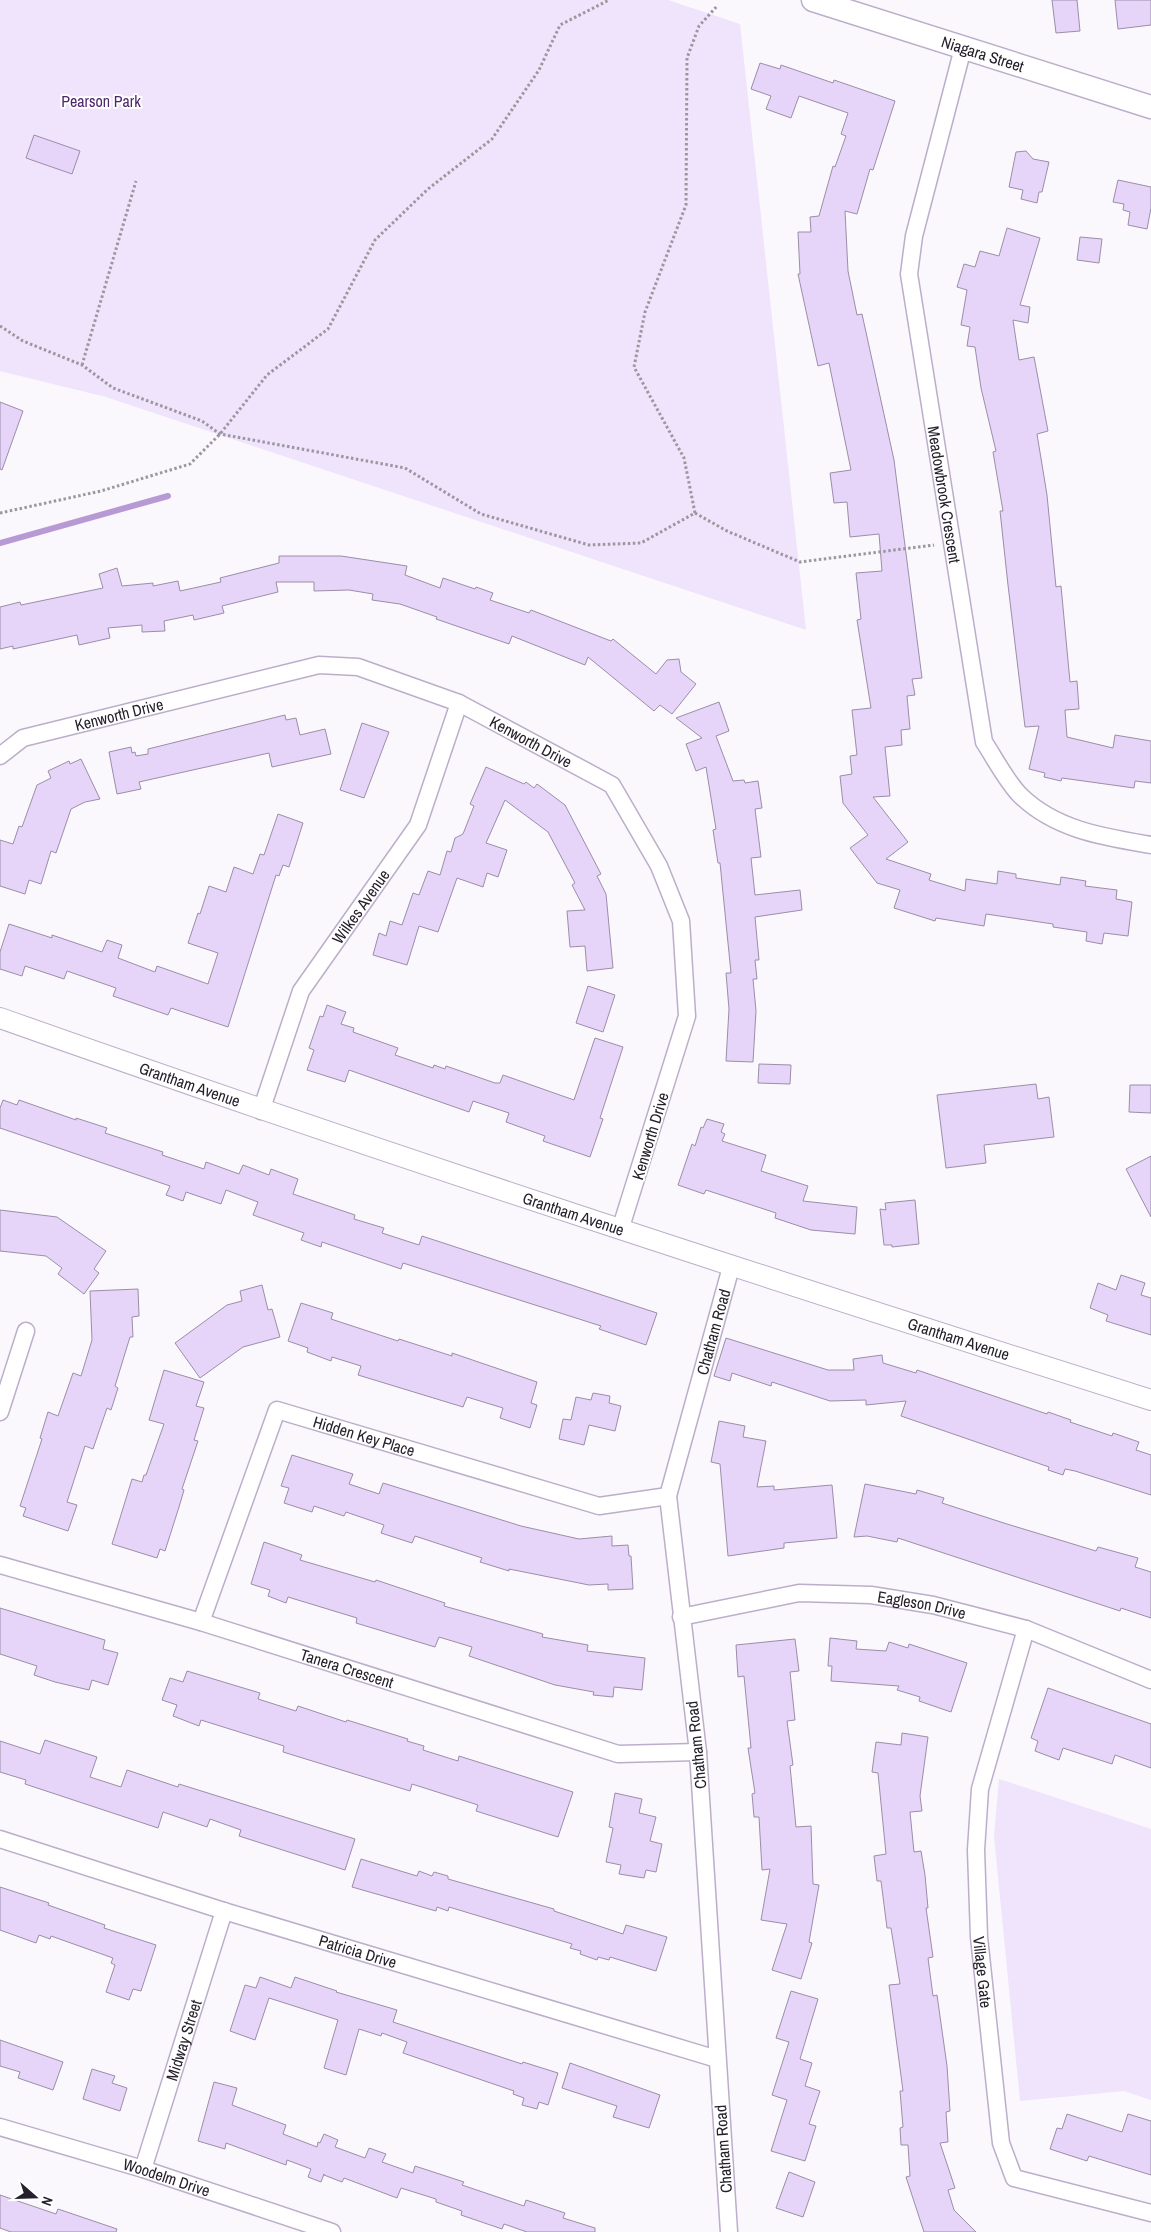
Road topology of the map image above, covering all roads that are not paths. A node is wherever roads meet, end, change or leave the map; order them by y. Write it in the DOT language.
graph roads {
  1 [pos="813,0"];
  2 [pos="963,48"];
  3 [pos="1151,108"];
  4 [pos="459,703"];
  5 [pos="0,756"];
  6 [pos="1151,845"];
  7 [pos="0,1018"];
  8 [pos="261,1110"];
  9 [pos="620,1230"];
  10 [pos="731,1267"];
  11 [pos="26,1331"];
  12 [pos="1151,1400"];
  13 [pos="0,1412"];
  14 [pos="668,1496"];
  15 [pos="0,1565"];
  16 [pos="681,1617"];
  17 [pos="201,1622"];
  18 [pos="1026,1628"];
  19 [pos="1151,1680"];
  20 [pos="698,1752"];
  21 [pos="0,1839"];
  22 [pos="224,1911"];
  23 [pos="717,2059"];
  24 [pos="0,2127"];
  25 [pos="143,2169"];
  26 [pos="1151,2213"];
  27 [pos="332,2232"];
  28 [pos="729,2232"];
  1 -- 2 [label="main road, Niagara Street"];
  2 -- 3 [label="main road, Niagara Street"];
  2 -- 6 [label="street, Meadowbrook Crescent"];
  4 -- 5 [label="street, Kenworth Drive"];
  4 -- 8 [label="street, Wilkes Avenue"];
  4 -- 9 [label="street, Kenworth Drive"];
  7 -- 8 [label="street, Grantham Avenue"];
  8 -- 9 [label="street, Grantham Avenue"];
  9 -- 10 [label="street, Grantham Avenue"];
  10 -- 12 [label="street, Grantham Avenue"];
  10 -- 14 [label="street, Chatham Road"];
  11 -- 13 [label="street"];
  14 -- 16 [label="street, Chatham Road"];
  14 -- 17 [label="street, Hidden Key Place"];
  15 -- 17 [label="street, Tanera Crescent"];
  16 -- 18 [label="street, Eagleson Drive"];
  16 -- 20 [label="street, Chatham Road"];
  17 -- 20 [label="street, Tanera Crescent"];
  18 -- 19 [label="street, Eagleson Drive"];
  18 -- 26 [label="street, Village Gate"];
  20 -- 23 [label="street, Chatham Road"];
  21 -- 22 [label="street, Patricia Drive"];
  22 -- 23 [label="street, Patricia Drive"];
  22 -- 25 [label="street, Midway Street"];
  23 -- 28 [label="street, Chatham Road"];
  24 -- 25 [label="street, Woodelm Drive"];
  25 -- 27 [label="street, Woodelm Drive"];
}
